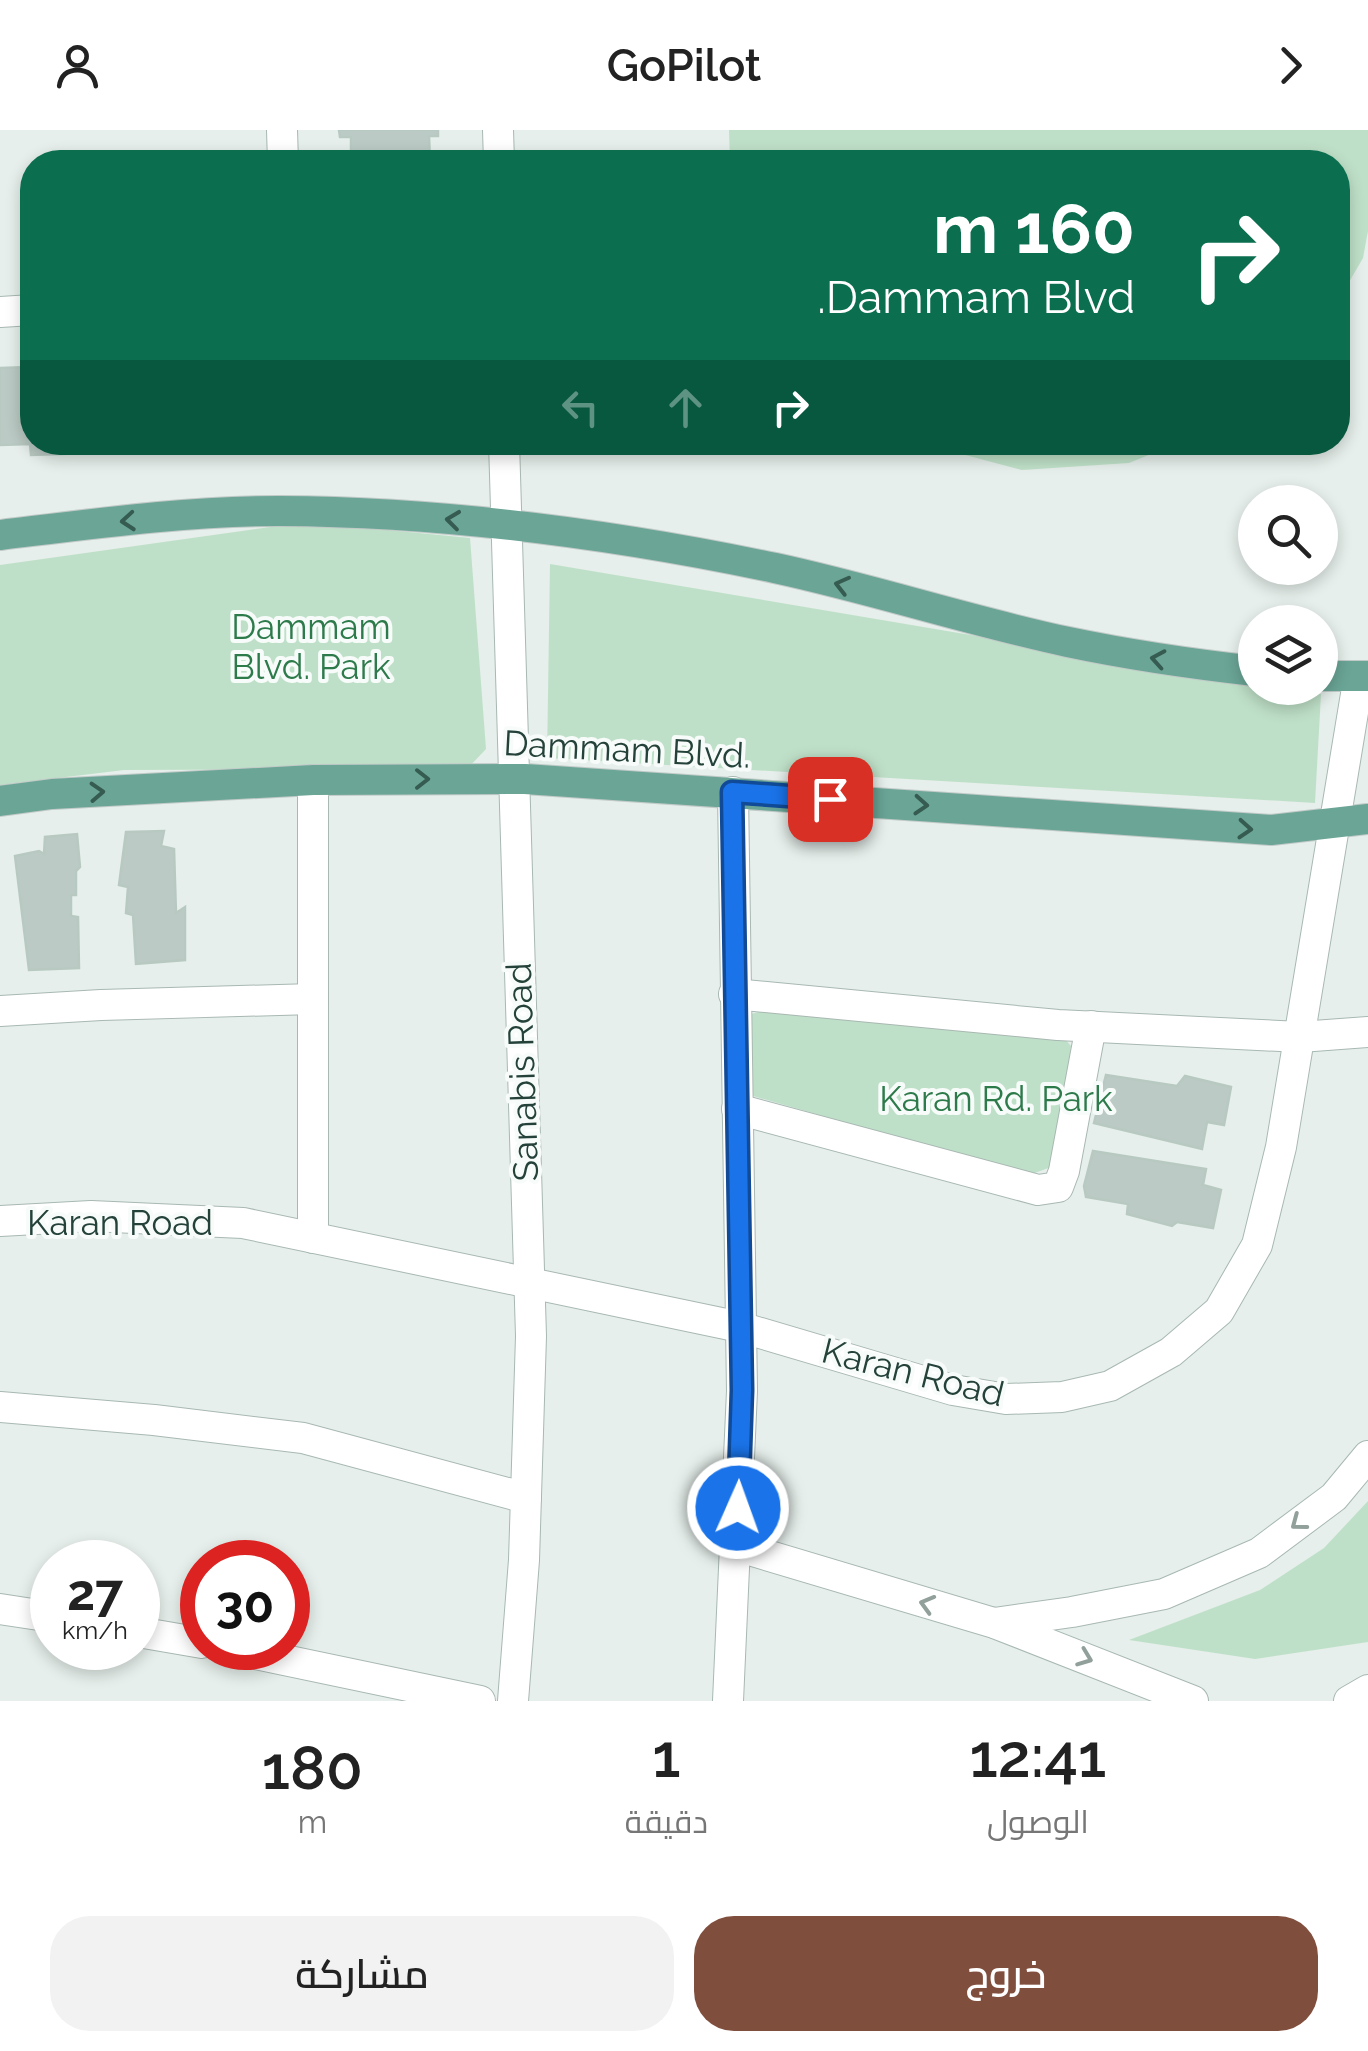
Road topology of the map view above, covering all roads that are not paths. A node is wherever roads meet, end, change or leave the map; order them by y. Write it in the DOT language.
graph roads {
  1 [pos="504,455"];
  2 [pos="505,526"];
  3 [pos="0,535"];
  4 [pos="1238,669"];
  5 [pos="1338,676"];
  6 [pos="1364,676"];
  7 [pos="512,778"];
  8 [pos="313,780"];
  9 [pos="732,792"];
  10 [pos="0,801"];
  11 [pos="1368,819"];
  12 [pos="1336,823"];
  13 [pos="734,994"];
  14 [pos="313,999"];
  15 [pos="0,1011"];
  16 [pos="1091,1026"];
  17 [pos="1368,1032"];
  18 [pos="1300,1037"];
  19 [pos="736,1109"];
  20 [pos="0,1221"];
  21 [pos="313,1238"];
  22 [pos="529,1283"];
  23 [pos="740,1326"];
  24 [pos="0,1407"];
  25 [pos="1368,1456"];
  26 [pos="526,1498"];
  27 [pos="736,1546"];
  28 [pos="0,1610"];
  29 [pos="30,1614"];
  30 [pos="994,1623"];
  31 [pos="310,1665"];
  32 [pos="1368,1690"];
  33 [pos="480,1701"];
  34 [pos="513,1701"];
  35 [pos="728,1701"];
  36 [pos="1193,1701"];
  37 [pos="1349,1701"];
  1 -- 2 [label="street, Sanabis Road"];
  2 -- 3 [label="main road, one-way"];
  4 -- 2 [label="main road, one-way"];
  2 -- 7 [label="street, Sanabis Road"];
  5 -- 6 [label="main road"];
  6 -- 12 [label="street, Karan Road"];
  8 -- 7 [label="main road, Dammam Blvd., one-way"];
  7 -- 9 [label="main road, Dammam Blvd."];
  7 -- 22 [label="street, Sanabis Road"];
  10 -- 8 [label="main road, Dammam Blvd., one-way"];
  8 -- 14 [label="street"];
  9 -- 12 [label="main road, Dammam Blvd., one-way"];
  9 -- 13 [label="street"];
  11 -- 12 [label="main road, Dammam Blvd."];
  12 -- 18 [label="street, Karan Road"];
  13 -- 16 [label="street"];
  13 -- 19 [label="street"];
  14 -- 15 [label="street"];
  14 -- 21 [label="street"];
  16 -- 18 [label="street"];
  16 -- 19 [label="street"];
  17 -- 18 [label="street"];
  18 -- 23 [label="street, Karan Road"];
  19 -- 23 [label="street"];
  20 -- 21 [label="street, Karan Road"];
  21 -- 22 [label="street, Karan Road"];
  22 -- 23 [label="street, Karan Road"];
  22 -- 26 [label="street, Sanabis Road"];
  23 -- 27 [label="street"];
  24 -- 26 [label="street"];
  25 -- 30 [label="street, one-way"];
  26 -- 34 [label="street, Sanabis Road"];
  30 -- 27 [label="street, one-way"];
  27 -- 35 [label="street"];
  28 -- 29 [label="street"];
  30 -- 36 [label="street, one-way"];
  31 -- 33 [label="street"];
  32 -- 37 [label="street"];
}
